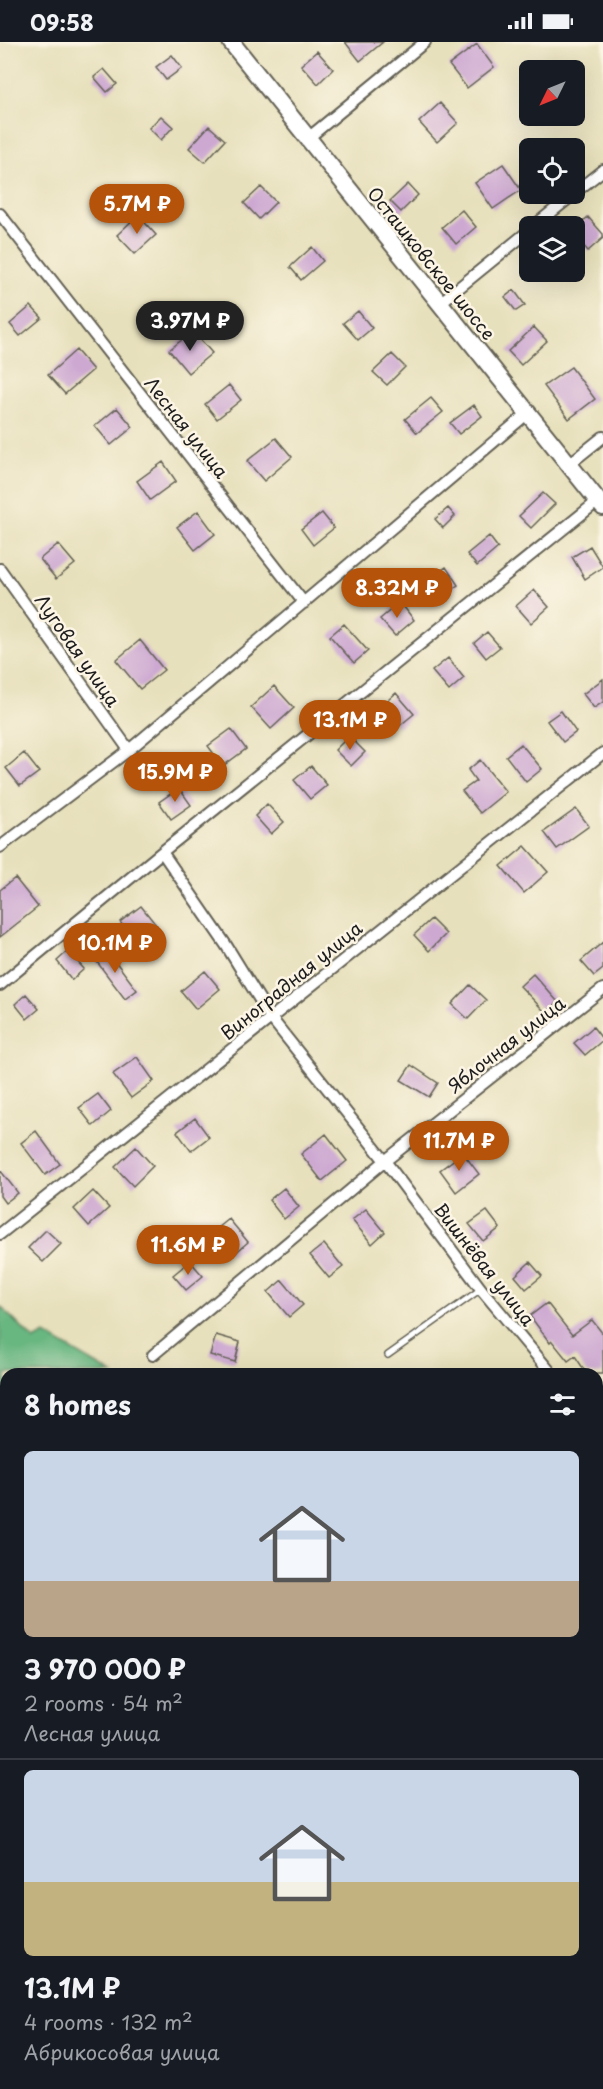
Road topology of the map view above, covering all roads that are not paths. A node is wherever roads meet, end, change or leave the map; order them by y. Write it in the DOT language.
graph roads {
  1 [pos="233,42"];
  2 [pos="425,42"];
  3 [pos="307,138"];
  4 [pos="603,170"];
  5 [pos="585,184"];
  6 [pos="561,204"];
  7 [pos="0,214"];
  8 [pos="546,216"];
  9 [pos="519,239"];
  10 [pos="440,303"];
  11 [pos="528,413"];
  12 [pos="603,437"];
  13 [pos="568,465"];
  14 [pos="601,504"];
  15 [pos="0,569"];
  16 [pos="304,603"];
  17 [pos="129,750"];
  18 [pos="603,753"];
  19 [pos="0,847"];
  20 [pos="162,852"];
  21 [pos="0,985"];
  22 [pos="603,989"];
  23 [pos="271,1018"];
  24 [pos="385,1161"];
  25 [pos="0,1234"];
  26 [pos="481,1289"];
  27 [pos="153,1355"];
  28 [pos="388,1355"];
  29 [pos="547,1368"];
  1 -- 3 [label="street, Осташковское шоссе"];
  2 -- 3 [label="street"];
  3 -- 10 [label="street, Осташковское шоссе"];
  4 -- 5 [label="street"];
  6 -- 8 [label="street"];
  7 -- 16 [label="street, Лесная улица"];
  9 -- 10 [label="street"];
  10 -- 11 [label="street, Осташковское шоссе"];
  11 -- 13 [label="street, Осташковское шоссе"];
  11 -- 16 [label="street"];
  12 -- 13 [label="street"];
  13 -- 14 [label="street, Осташковское шоссе"];
  14 -- 20 [label="street"];
  15 -- 17 [label="street, Луговая улица"];
  16 -- 17 [label="street"];
  17 -- 19 [label="street"];
  18 -- 23 [label="street, Виноградная улица"];
  20 -- 21 [label="street"];
  20 -- 23 [label="street, Вишнёвая улица"];
  22 -- 24 [label="street, Яблочная улица"];
  23 -- 24 [label="street, Вишнёвая улица"];
  23 -- 25 [label="street, Виноградная улица"];
  24 -- 26 [label="street, Вишнёвая улица"];
  24 -- 27 [label="street, Яблочная улица"];
  26 -- 28 [label="lane"];
  26 -- 29 [label="street, Вишнёвая улица"];
}
